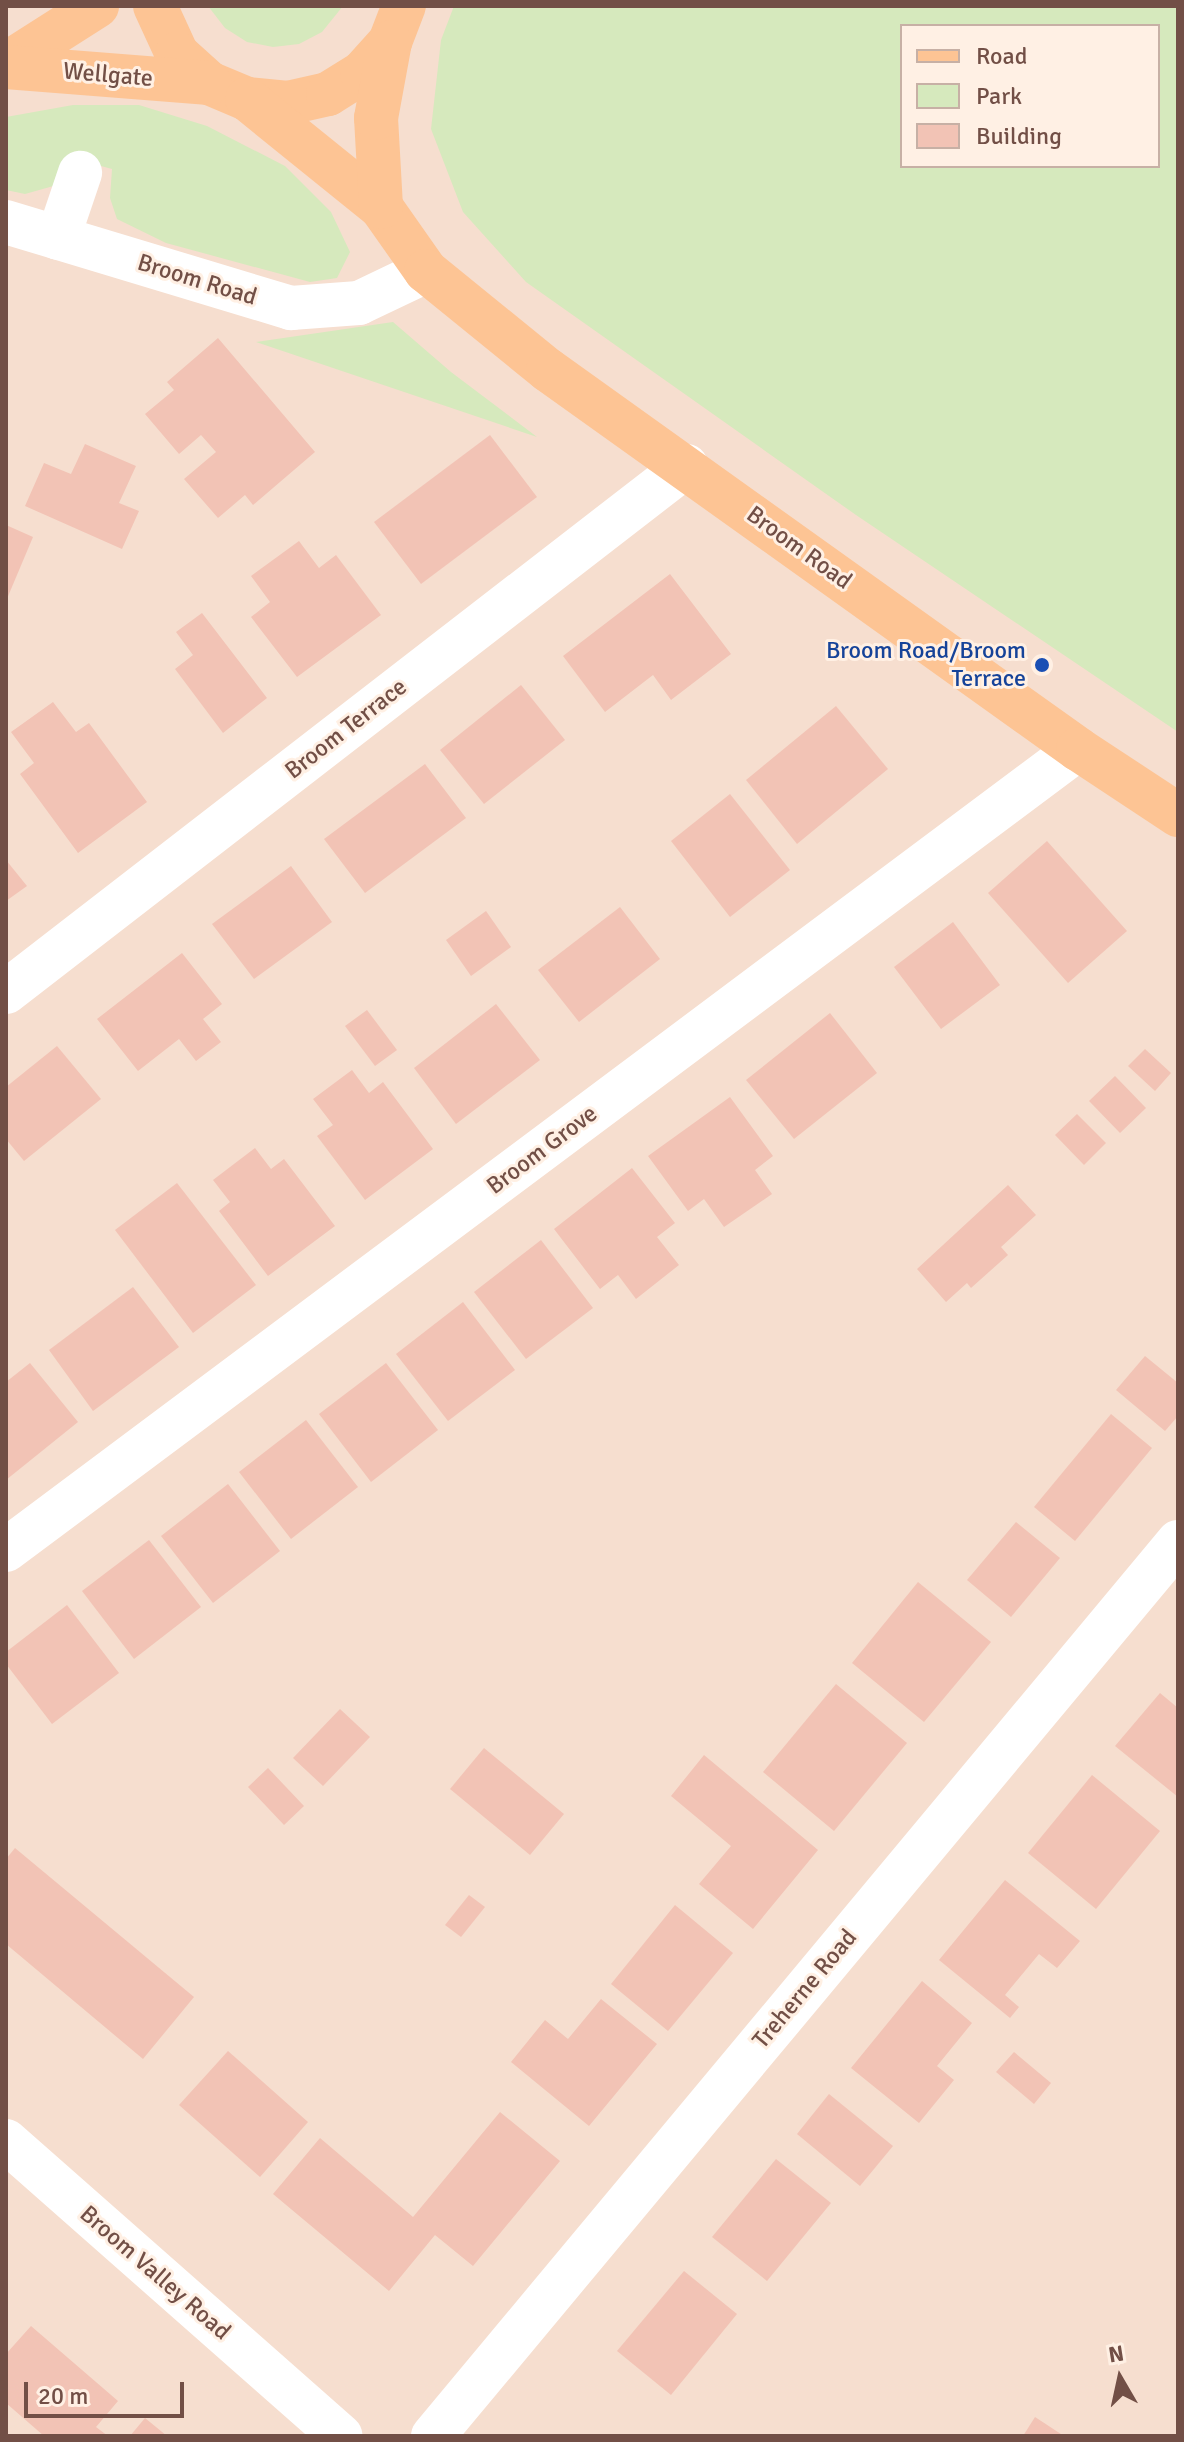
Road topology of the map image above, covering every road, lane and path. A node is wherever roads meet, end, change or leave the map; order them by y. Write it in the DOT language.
graph roads {
  1 [pos="97,6"];
  2 [pos="155,6"];
  3 [pos="397,24"];
  4 [pos="6,65"];
  5 [pos="228,91"];
  6 [pos="80,173"];
  7 [pos="381,207"];
  8 [pos="6,222"];
  9 [pos="58,238"];
  10 [pos="426,271"];
  11 [pos="686,466"];
  12 [pos="1078,749"];
  13 [pos="1178,815"];
  14 [pos="6,992"];
  15 [pos="1178,1542"];
  16 [pos="6,1550"];
  17 [pos="6,2141"];
  18 [pos="341,2436"];
  19 [pos="433,2436"];
  1 -- 4 [label="main road, Wellgate"];
  2 -- 5 [label="main road, Broom Road"];
  3 -- 5 [label="main road, Wellgate"];
  3 -- 7 [label="main road"];
  4 -- 5 [label="main road, Wellgate"];
  5 -- 7 [label="main road, Broom Road"];
  6 -- 9 [label="street"];
  7 -- 10 [label="main road, Broom Road"];
  8 -- 9 [label="street"];
  9 -- 10 [label="street, Broom Road"];
  10 -- 11 [label="main road, Broom Road"];
  11 -- 12 [label="main road, Broom Road"];
  11 -- 14 [label="street, Broom Terrace"];
  12 -- 13 [label="main road, Broom Road"];
  12 -- 16 [label="street, Broom Grove"];
  15 -- 19 [label="street, Treherne Road"];
  17 -- 18 [label="street, Broom Valley Road"];
}
